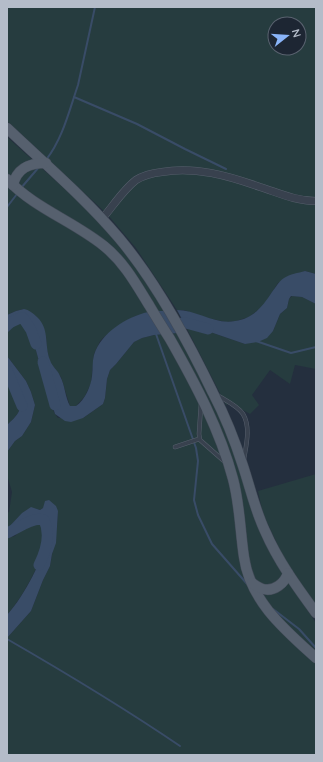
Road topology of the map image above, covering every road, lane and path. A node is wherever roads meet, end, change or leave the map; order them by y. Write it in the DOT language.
graph roads {
  1 [pos="7,128"];
  2 [pos="46,163"];
  3 [pos="10,182"];
  4 [pos="316,200"];
  5 [pos="102,219"];
  6 [pos="214,393"];
  7 [pos="201,399"];
  8 [pos="199,439"];
  9 [pos="175,447"];
  10 [pos="229,466"];
  11 [pos="243,466"];
  12 [pos="288,573"];
  13 [pos="250,581"];
  14 [pos="316,613"];
  15 [pos="316,658"];
  1 -- 2 [label="main road"];
  2 -- 3 [label="main road"];
  2 -- 5 [label="main road"];
  3 -- 7 [label="main road"];
  4 -- 5 [label="street"];
  5 -- 6 [label="main road"];
  6 -- 11 [label="main road"];
  6 -- 11 [label="lane"];
  7 -- 8 [label="lane"];
  7 -- 10 [label="main road"];
  8 -- 9 [label="lane"];
  8 -- 10 [label="lane"];
  10 -- 13 [label="main road"];
  11 -- 12 [label="main road"];
  12 -- 13 [label="main road"];
  12 -- 14 [label="main road"];
  13 -- 15 [label="main road"];
}
